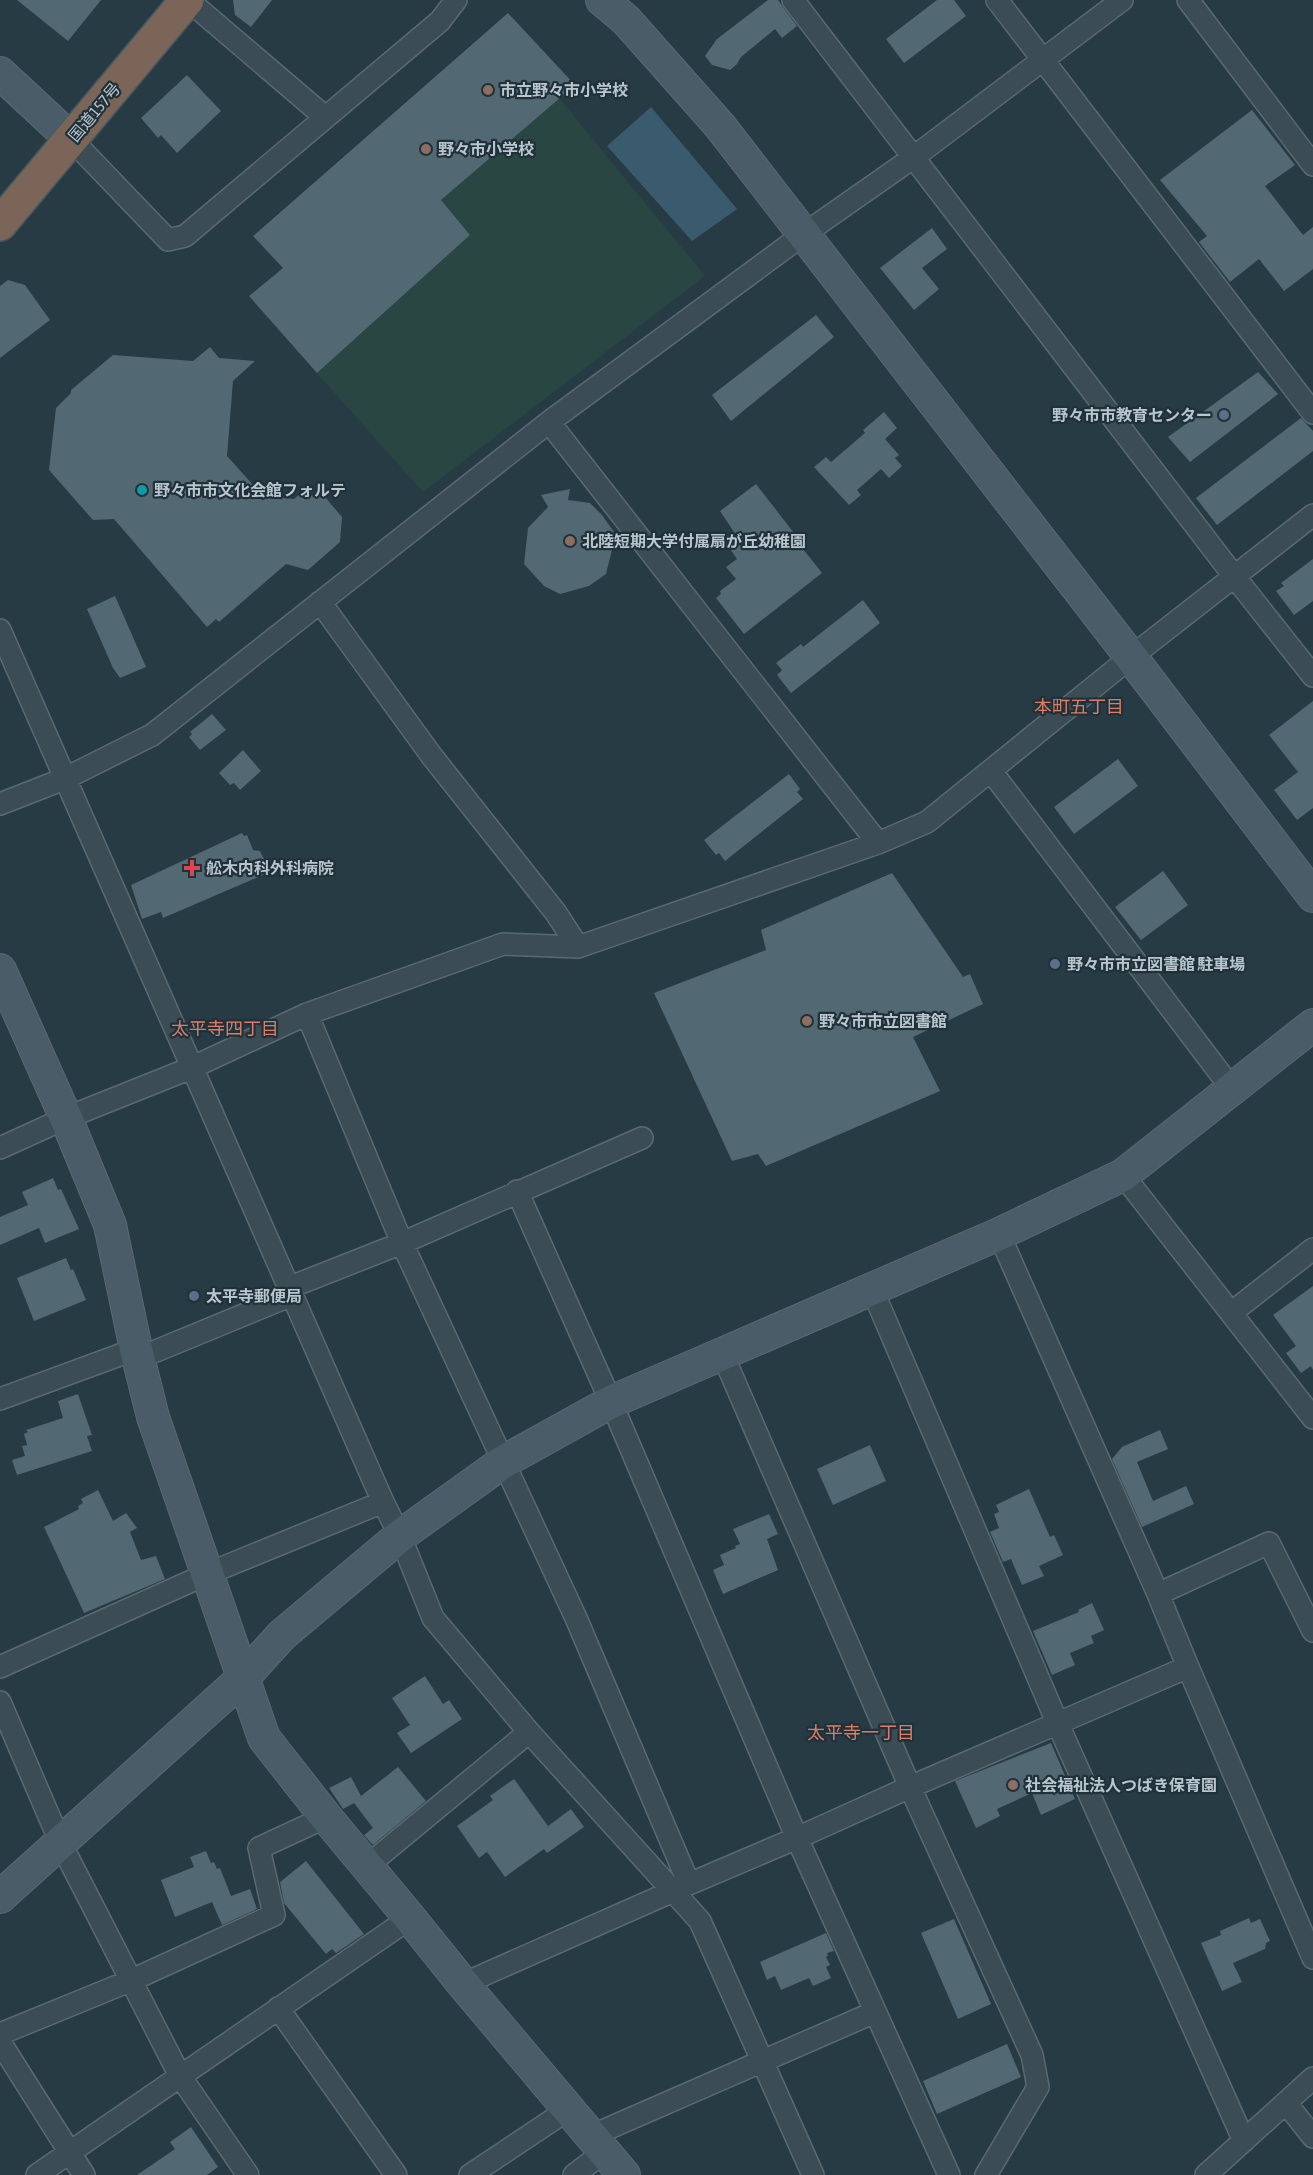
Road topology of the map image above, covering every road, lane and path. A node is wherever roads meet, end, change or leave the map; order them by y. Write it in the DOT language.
graph roads {
  1 [pos="188,0"];
  2 [pos="456,0"];
  3 [pos="602,0"];
  4 [pos="793,0"];
  5 [pos="997,0"];
  6 [pos="1122,0"];
  7 [pos="1188,0"];
  8 [pos="1043,58"];
  9 [pos="0,73"];
  10 [pos="325,117"];
  11 [pos="72,139"];
  12 [pos="914,157"];
  13 [pos="1313,165"];
  14 [pos="0,224"];
  15 [pos="804,234"];
  16 [pos="1313,413"];
  17 [pos="549,422"];
  18 [pos="1313,515"];
  19 [pos="1234,576"];
  20 [pos="320,602"];
  21 [pos="2,641"];
  22 [pos="1131,657"];
  23 [pos="1313,676"];
  24 [pos="991,771"];
  25 [pos="64,779"];
  26 [pos="0,804"];
  27 [pos="878,843"];
  28 [pos="1313,896"];
  29 [pos="578,947"];
  30 [pos="0,970"];
  31 [pos="307,1014"];
  32 [pos="1313,1025"];
  33 [pos="191,1068"];
  34 [pos="1232,1089"];
  35 [pos="66,1118"];
  36 [pos="642,1138"];
  37 [pos="0,1148"];
  38 [pos="1123,1175"];
  39 [pos="517,1191"];
  40 [pos="999,1234"];
  41 [pos="402,1243"];
  42 [pos="1313,1249"];
  43 [pos="872,1289"];
  44 [pos="290,1292"];
  45 [pos="1231,1313"];
  46 [pos="722,1353"];
  47 [pos="137,1354"];
  48 [pos="0,1399"];
  49 [pos="611,1402"];
  50 [pos="1313,1418"];
  51 [pos="503,1462"];
  52 [pos="383,1502"];
  53 [pos="400,1536"];
  54 [pos="207,1574"];
  55 [pos="1158,1594"];
  56 [pos="1313,1631"];
  57 [pos="0,1667"];
  58 [pos="1188,1667"];
  59 [pos="242,1679"];
  60 [pos="0,1702"];
  61 [pos="1057,1722"];
  62 [pos="529,1732"];
  63 [pos="910,1787"];
  64 [pos="326,1817"];
  65 [pos="797,1838"];
  66 [pos="61,1844"];
  67 [pos="367,1866"];
  68 [pos="681,1887"];
  69 [pos="0,1897"];
  70 [pos="410,1918"];
  71 [pos="1313,1958"];
  72 [pos="132,1980"];
  73 [pos="463,1984"];
  74 [pos="278,2008"];
  75 [pos="875,2012"];
  76 [pos="0,2034"];
  77 [pos="0,2042"];
  78 [pos="762,2061"];
  79 [pos="180,2076"];
  80 [pos="1313,2078"];
  81 [pos="1286,2103"];
  82 [pos="569,2109"];
  83 [pos="1313,2137"];
  84 [pos="1244,2141"];
  85 [pos="69,2153"];
  86 [pos="606,2154"];
  87 [pos="37,2175"];
  88 [pos="84,2175"];
  89 [pos="248,2175"];
  90 [pos="396,2175"];
  91 [pos="470,2175"];
  92 [pos="574,2175"];
  93 [pos="813,2175"];
  94 [pos="949,2175"];
  95 [pos="986,2175"];
  96 [pos="1206,2175"];
  1 -- 10 [label="street"];
  1 -- 11 [label="highway, 国道157号"];
  2 -- 10 [label="street"];
  3 -- 15 [label="street"];
  4 -- 12 [label="street"];
  5 -- 8 [label="street"];
  6 -- 8 [label="street"];
  7 -- 13 [label="street"];
  8 -- 12 [label="street"];
  8 -- 16 [label="street"];
  9 -- 11 [label="street"];
  10 -- 11 [label="street"];
  11 -- 14 [label="highway, 国道157号"];
  12 -- 15 [label="street"];
  12 -- 19 [label="street"];
  15 -- 17 [label="street"];
  15 -- 22 [label="street"];
  17 -- 20 [label="street"];
  17 -- 27 [label="street"];
  18 -- 19 [label="street"];
  19 -- 22 [label="street"];
  19 -- 23 [label="street"];
  20 -- 25 [label="street"];
  20 -- 29 [label="street"];
  21 -- 25 [label="street"];
  22 -- 24 [label="street"];
  22 -- 28 [label="street"];
  24 -- 27 [label="street"];
  24 -- 34 [label="street"];
  25 -- 26 [label="street"];
  25 -- 33 [label="street"];
  27 -- 29 [label="street"];
  29 -- 31 [label="street"];
  30 -- 35 [label="street"];
  31 -- 33 [label="street"];
  31 -- 41 [label="street"];
  32 -- 34 [label="street"];
  33 -- 35 [label="street"];
  33 -- 44 [label="street"];
  34 -- 38 [label="street"];
  35 -- 37 [label="street"];
  35 -- 47 [label="street"];
  36 -- 39 [label="street"];
  38 -- 40 [label="street"];
  38 -- 45 [label="street"];
  39 -- 41 [label="street"];
  39 -- 49 [label="street"];
  40 -- 43 [label="street"];
  40 -- 55 [label="street"];
  41 -- 44 [label="street"];
  41 -- 51 [label="street"];
  42 -- 45 [label="street"];
  43 -- 46 [label="street"];
  43 -- 61 [label="street"];
  44 -- 47 [label="street"];
  44 -- 52 [label="street"];
  45 -- 50 [label="street"];
  46 -- 49 [label="street"];
  46 -- 63 [label="street"];
  47 -- 48 [label="street"];
  47 -- 54 [label="street"];
  49 -- 51 [label="street"];
  49 -- 65 [label="street"];
  51 -- 53 [label="street"];
  51 -- 68 [label="street"];
  52 -- 53 [label="street"];
  52 -- 54 [label="street"];
  53 -- 59 [label="street"];
  53 -- 62 [label="street"];
  54 -- 57 [label="street"];
  54 -- 59 [label="street"];
  55 -- 56 [label="street"];
  55 -- 58 [label="street"];
  58 -- 61 [label="street"];
  58 -- 71 [label="street"];
  59 -- 64 [label="street"];
  59 -- 66 [label="street"];
  60 -- 66 [label="street"];
  61 -- 63 [label="street"];
  61 -- 84 [label="street"];
  62 -- 67 [label="street"];
  62 -- 68 [label="street"];
  63 -- 65 [label="street"];
  63 -- 95 [label="street"];
  64 -- 67 [label="street"];
  64 -- 72 [label="street"];
  65 -- 68 [label="street"];
  65 -- 75 [label="street"];
  66 -- 69 [label="street"];
  66 -- 72 [label="street"];
  67 -- 70 [label="street"];
  68 -- 73 [label="street"];
  68 -- 78 [label="street"];
  70 -- 73 [label="street"];
  70 -- 74 [label="street"];
  72 -- 76 [label="street"];
  72 -- 79 [label="street"];
  73 -- 82 [label="street"];
  74 -- 79 [label="street"];
  74 -- 90 [label="street"];
  75 -- 78 [label="street"];
  75 -- 94 [label="street"];
  77 -- 85 [label="street"];
  78 -- 86 [label="street"];
  78 -- 93 [label="street"];
  79 -- 85 [label="street"];
  79 -- 89 [label="street"];
  80 -- 81 [label="street"];
  81 -- 83 [label="street"];
  81 -- 84 [label="street"];
  82 -- 86 [label="street"];
  82 -- 91 [label="street"];
  84 -- 96 [label="street"];
  85 -- 87 [label="street"];
  85 -- 88 [label="street"];
  86 -- 92 [label="street"];
}
